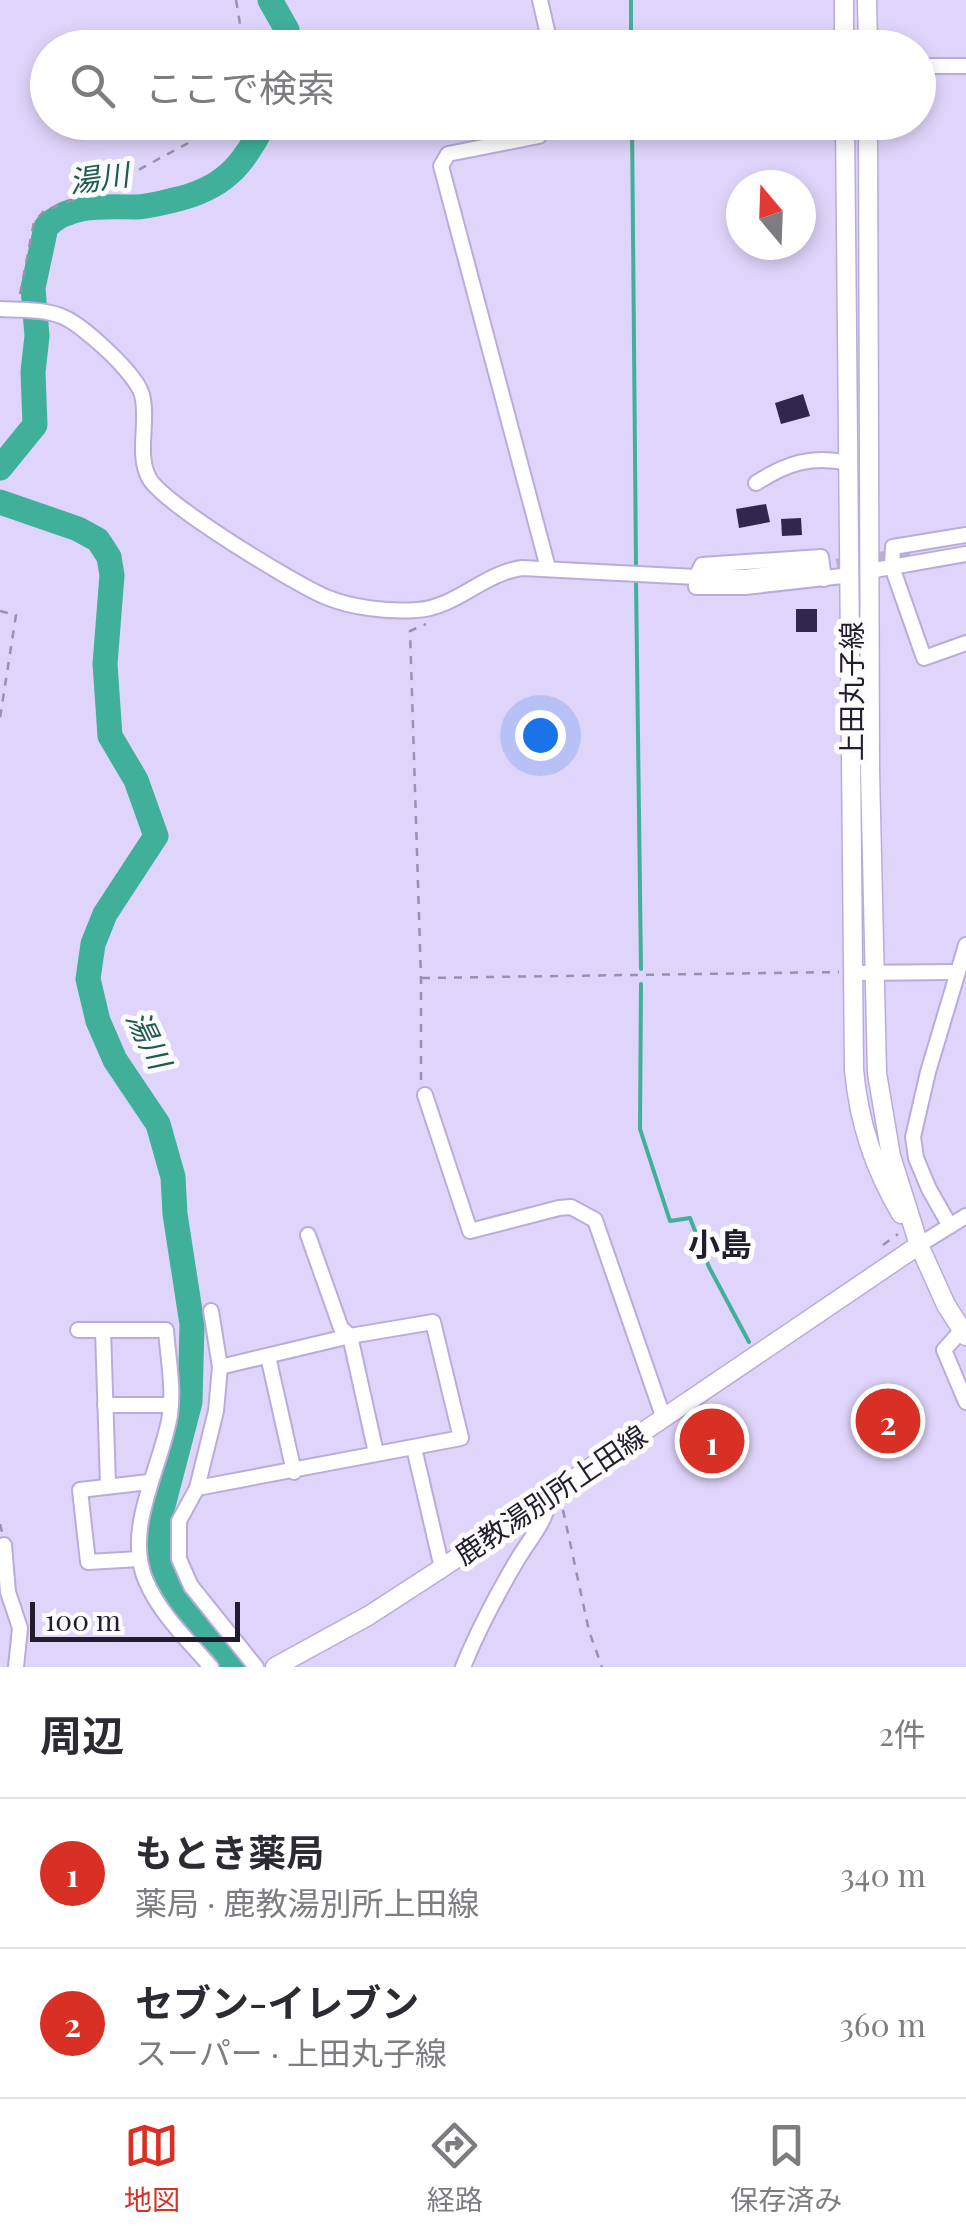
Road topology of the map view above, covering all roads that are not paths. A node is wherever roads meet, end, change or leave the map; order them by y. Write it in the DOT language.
graph roads {
  1 [pos="540,0"];
  2 [pos="844,0"];
  3 [pos="868,0"];
  4 [pos="547,30"];
  5 [pos="844,30"];
  6 [pos="868,30"];
  7 [pos="936,66"];
  8 [pos="966,66"];
  9 [pos="519,140"];
  10 [pos="845,140"];
  11 [pos="868,140"];
  12 [pos="0,309"];
  13 [pos="848,462"];
  14 [pos="756,482"];
  15 [pos="966,535"];
  16 [pos="966,544"];
  17 [pos="910,554"];
  18 [pos="966,554"];
  19 [pos="892,566"];
  20 [pos="548,568"];
  21 [pos="860,573"];
  22 [pos="820,574"];
  23 [pos="696,577"];
  24 [pos="966,642"];
  25 [pos="966,945"];
  26 [pos="854,972"];
  27 [pos="876,972"];
  28 [pos="957,972"];
  29 [pos="424,1096"];
  30 [pos="966,1216"];
  31 [pos="950,1226"];
  32 [pos="308,1235"];
  33 [pos="919,1244"];
  34 [pos="211,1310"];
  35 [pos="78,1330"];
  36 [pos="103,1330"];
  37 [pos="964,1333"];
  38 [pos="350,1336"];
  39 [pos="268,1356"];
  40 [pos="220,1367"];
  41 [pos="966,1402"];
  42 [pos="170,1405"];
  43 [pos="106,1406"];
  44 [pos="664,1419"];
  45 [pos="414,1448"];
  46 [pos="376,1453"];
  47 [pos="294,1472"];
  48 [pos="149,1482"];
  49 [pos="108,1485"];
  50 [pos="197,1488"];
  51 [pos="551,1493"];
  52 [pos="4,1544"];
  53 [pos="139,1559"];
  54 [pos="442,1568"];
  55 [pos="16,1667"];
  56 [pos="211,1667"];
  57 [pos="256,1667"];
  58 [pos="275,1667"];
  59 [pos="462,1667"];
  1 -- 4 [label="street"];
  2 -- 5 [label="main road"];
  3 -- 6 [label="main road"];
  7 -- 8 [label="street"];
  9 -- 20 [label="street"];
  10 -- 13 [label="main road, 上田丸子線"];
  11 -- 21 [label="main road, 上田丸子線"];
  12 -- 20 [label="street"];
  13 -- 14 [label="street"];
  13 -- 21 [label="main road, 上田丸子線"];
  15 -- 19 [label="street"];
  16 -- 17 [label="street"];
  18 -- 19 [label="street"];
  19 -- 21 [label="street"];
  19 -- 24 [label="street"];
  20 -- 23 [label="street"];
  21 -- 22 [label="street"];
  21 -- 26 [label="main road, 上田丸子線"];
  21 -- 27 [label="main road, 上田丸子線"];
  22 -- 23 [label="street"];
  22 -- 23 [label="street"];
  25 -- 28 [label="street"];
  26 -- 27 [label="street"];
  26 -- 33 [label="main road, 上田丸子線"];
  27 -- 28 [label="street"];
  27 -- 33 [label="main road, 上田丸子線"];
  28 -- 31 [label="street"];
  29 -- 44 [label="street"];
  30 -- 31 [label="street"];
  31 -- 33 [label="street"];
  32 -- 38 [label="street"];
  33 -- 37 [label="main road, 上田丸子線"];
  33 -- 44 [label="main road, 鹿教湯別所上田線"];
  34 -- 40 [label="street"];
  35 -- 36 [label="street"];
  36 -- 42 [label="street"];
  36 -- 43 [label="street"];
  37 -- 41 [label="street"];
  38 -- 39 [label="street"];
  38 -- 45 [label="street"];
  38 -- 46 [label="street"];
  39 -- 40 [label="street"];
  39 -- 47 [label="street"];
  40 -- 50 [label="street"];
  42 -- 43 [label="street"];
  42 -- 48 [label="street"];
  43 -- 49 [label="street"];
  44 -- 51 [label="main road, 鹿教湯別所上田線"];
  45 -- 46 [label="street"];
  45 -- 54 [label="street"];
  46 -- 47 [label="street"];
  47 -- 50 [label="street"];
  48 -- 49 [label="street"];
  48 -- 53 [label="street"];
  49 -- 53 [label="street"];
  50 -- 57 [label="street"];
  51 -- 54 [label="main road, 鹿教湯別所上田線"];
  51 -- 59 [label="street"];
  52 -- 55 [label="street"];
  53 -- 56 [label="street"];
  54 -- 58 [label="main road, 鹿教湯別所上田線"];
}
